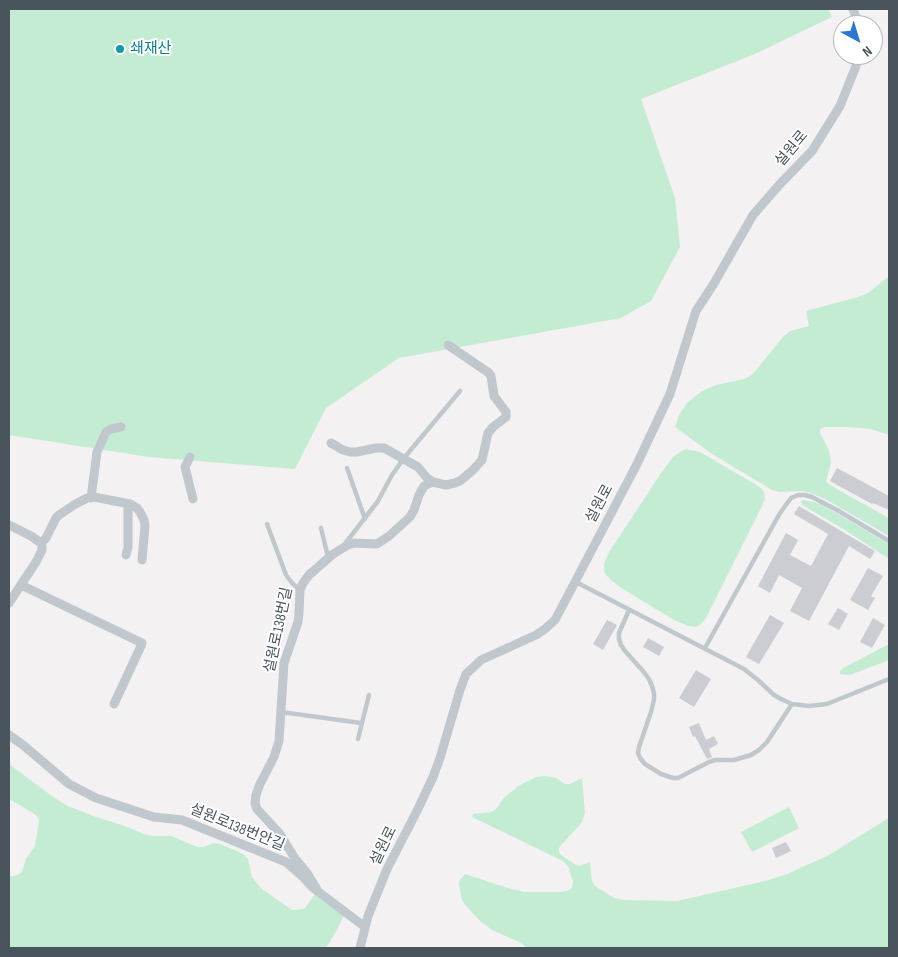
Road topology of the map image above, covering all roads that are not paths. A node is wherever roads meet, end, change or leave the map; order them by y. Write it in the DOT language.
graph roads {
  1 [pos="856,65"];
  2 [pos="448,345"];
  3 [pos="460,391"];
  4 [pos="120,427"];
  5 [pos="331,443"];
  6 [pos="190,457"];
  7 [pos="404,458"];
  8 [pos="347,468"];
  9 [pos="433,482"];
  10 [pos="91,498"];
  11 [pos="193,499"];
  12 [pos="128,504"];
  13 [pos="365,520"];
  14 [pos="266,524"];
  15 [pos="9,525"];
  16 [pos="321,528"];
  17 [pos="889,541"];
  18 [pos="41,543"];
  19 [pos="339,550"];
  20 [pos="126,555"];
  21 [pos="329,558"];
  22 [pos="142,560"];
  23 [pos="576,582"];
  24 [pos="20,585"];
  25 [pos="300,590"];
  26 [pos="9,603"];
  27 [pos="629,610"];
  28 [pos="705,648"];
  29 [pos="889,679"];
  30 [pos="369,695"];
  31 [pos="114,704"];
  32 [pos="792,704"];
  33 [pos="281,712"];
  34 [pos="361,723"];
  35 [pos="9,735"];
  36 [pos="358,739"];
  37 [pos="318,891"];
  38 [pos="365,927"];
  39 [pos="360,948"];
  1 -- 23 [label="street, 설원로"];
  2 -- 9 [label="street"];
  3 -- 7 [label="lane"];
  4 -- 10 [label="street"];
  5 -- 7 [label="street"];
  6 -- 11 [label="street"];
  7 -- 9 [label="street"];
  7 -- 13 [label="lane"];
  8 -- 13 [label="lane"];
  9 -- 19 [label="street, 설원로138번길"];
  10 -- 12 [label="street"];
  10 -- 18 [label="street"];
  12 -- 20 [label="street"];
  12 -- 22 [label="street"];
  13 -- 19 [label="lane"];
  14 -- 25 [label="lane"];
  15 -- 18 [label="street"];
  16 -- 21 [label="lane"];
  17 -- 28 [label="lane"];
  18 -- 24 [label="street"];
  19 -- 21 [label="street, 설원로138번길"];
  21 -- 25 [label="street, 설원로138번길"];
  23 -- 27 [label="lane"];
  23 -- 38 [label="street, 설원로"];
  24 -- 26 [label="street"];
  24 -- 31 [label="street"];
  25 -- 33 [label="street, 설원로138번길"];
  27 -- 28 [label="lane"];
  27 -- 32 [label="lane"];
  28 -- 32 [label="lane"];
  29 -- 32 [label="lane"];
  30 -- 34 [label="lane"];
  33 -- 34 [label="lane"];
  33 -- 37 [label="street, 설원로138번길"];
  34 -- 36 [label="lane"];
  35 -- 37 [label="street, 설원로138번안길"];
  37 -- 38 [label="street, 설원로138번안길"];
  38 -- 39 [label="street, 설원로"];
}
